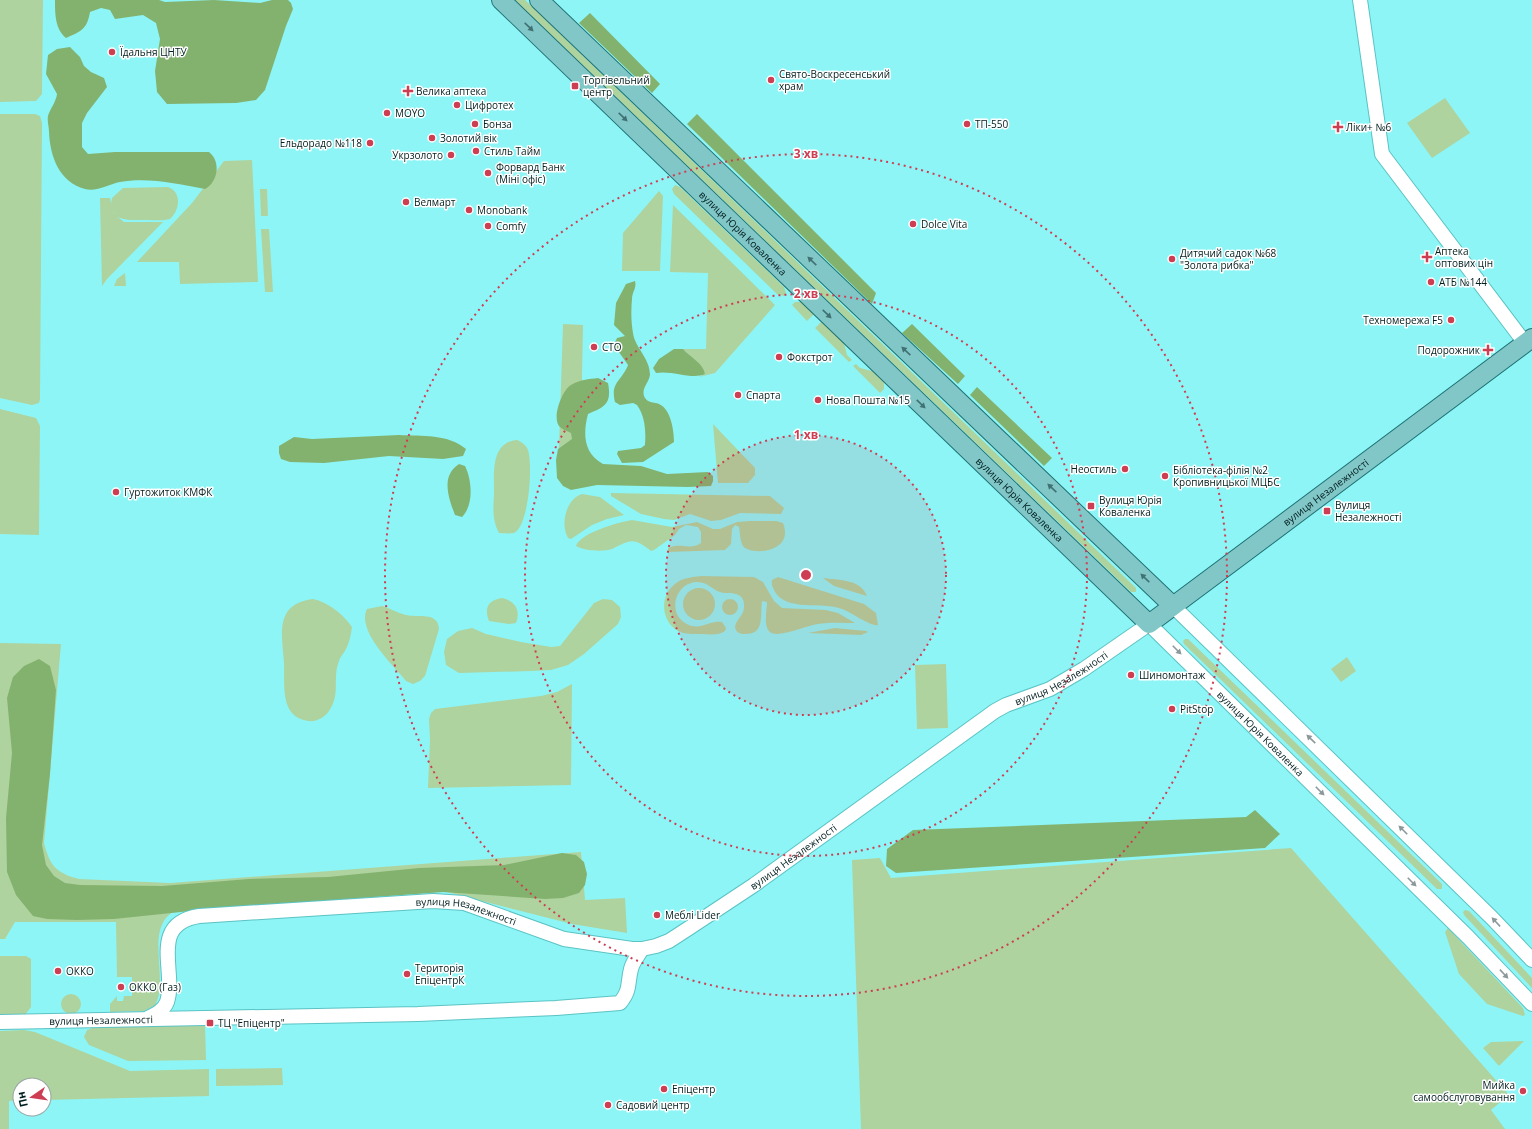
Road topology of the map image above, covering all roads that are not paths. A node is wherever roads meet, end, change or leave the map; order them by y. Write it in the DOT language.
graph roads {
  1 [pos="501,0"];
  2 [pos="539,0"];
  3 [pos="1360,0"];
  4 [pos="1529,340"];
  5 [pos="1173,606"];
  6 [pos="1149,624"];
  7 [pos="642,949"];
  8 [pos="1532,960"];
  9 [pos="1532,1004"];
  10 [pos="148,1018"];
  11 [pos="0,1022"];
  1 -- 6 [label="main road, вулиця Юрія Коваленка, one-way"];
  5 -- 2 [label="main road, one-way"];
  3 -- 4 [label="street"];
  4 -- 5 [label="main road, вулиця Незалежності"];
  5 -- 6 [label="main road, вулиця Незалежності"];
  8 -- 5 [label="street, one-way"];
  6 -- 7 [label="street, вулиця Незалежності"];
  6 -- 9 [label="street, вулиця Юрія Коваленка, one-way"];
  7 -- 10 [label="street"];
  7 -- 10 [label="street, вулиця Незалежності"];
  10 -- 11 [label="street, вулиця Незалежності"];
}
